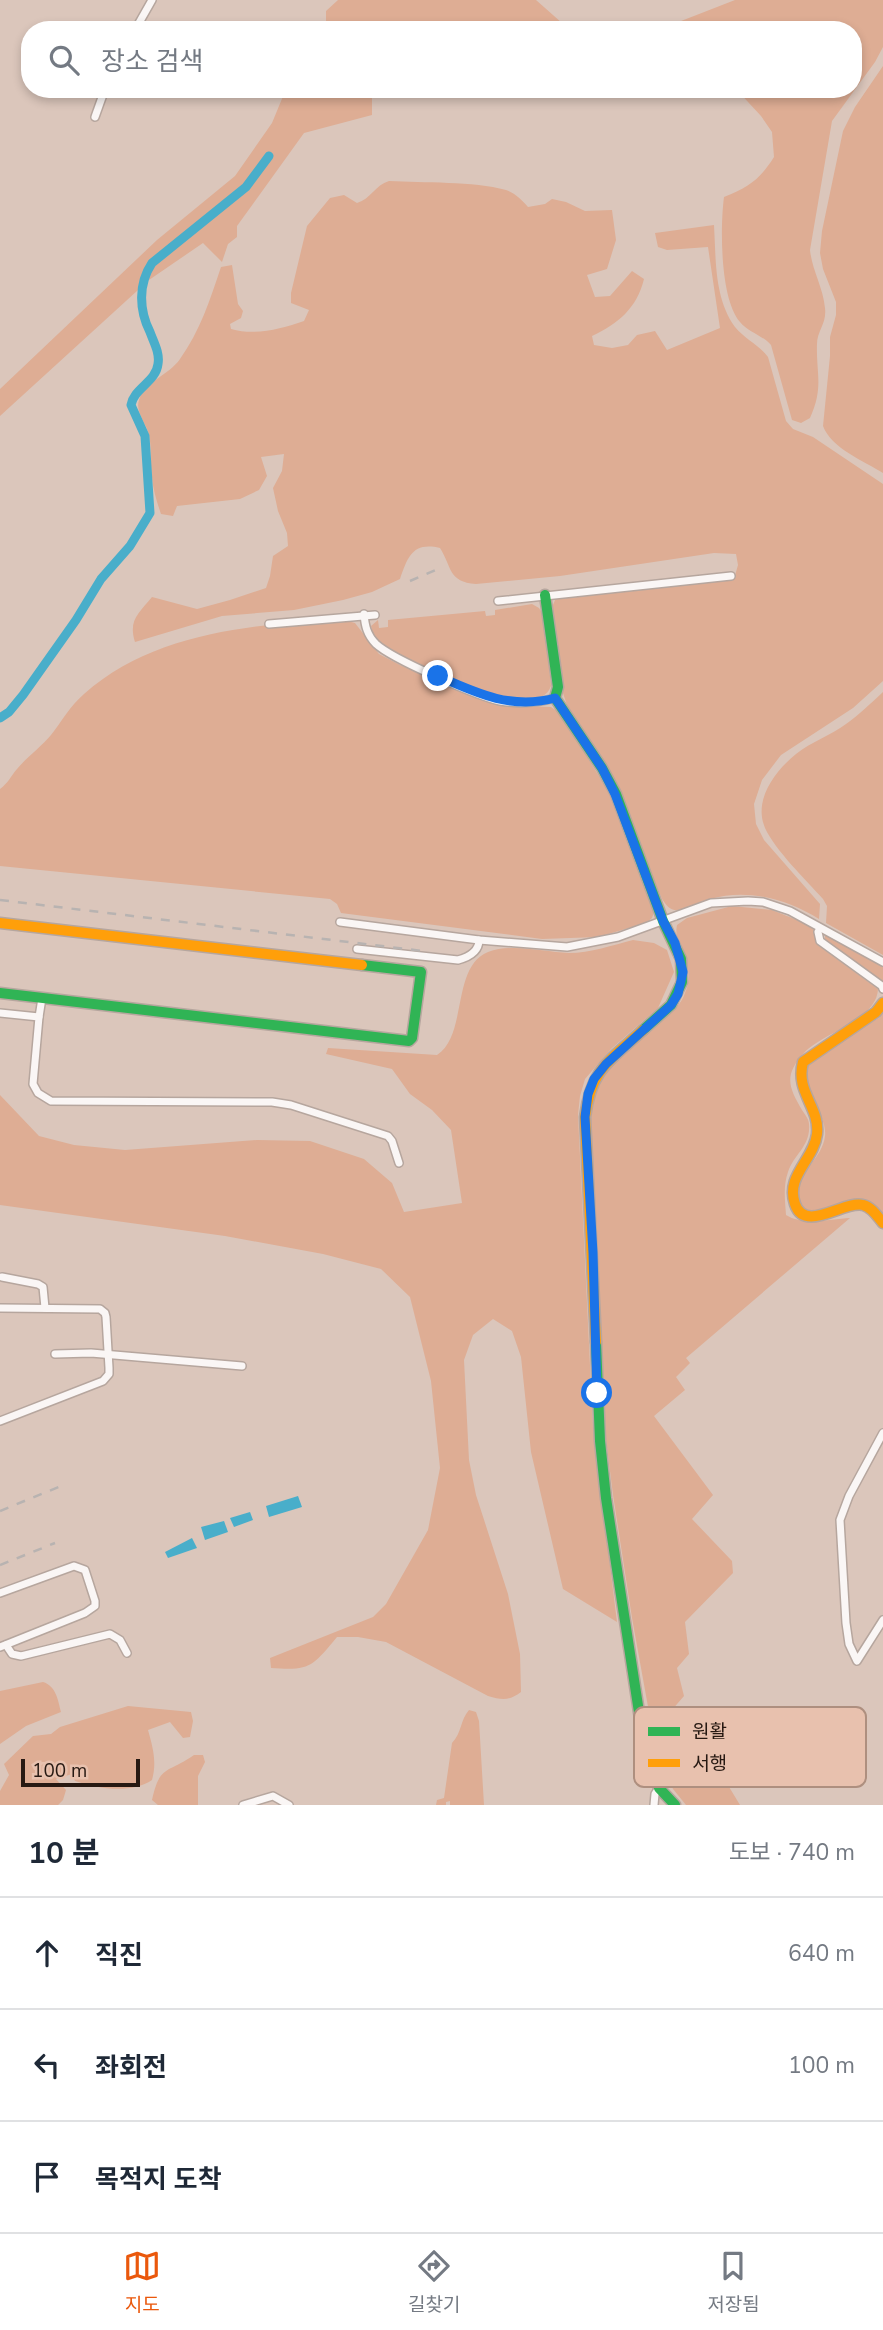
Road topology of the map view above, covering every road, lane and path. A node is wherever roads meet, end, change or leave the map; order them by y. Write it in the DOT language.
graph roads {
  1 [pos="152,0"];
  2 [pos="140,21"];
  3 [pos="102,98"];
  4 [pos="95,117"];
  5 [pos="731,576"];
  6 [pos="545,595"];
  7 [pos="498,601"];
  8 [pos="363,614"];
  9 [pos="376,615"];
  10 [pos="269,624"];
  11 [pos="555,698"];
  12 [pos="663,921"];
  13 [pos="340,922"];
  14 [pos="0,923"];
  15 [pos="818,932"];
  16 [pos="479,940"];
  17 [pos="357,949"];
  18 [pos="883,962"];
  19 [pos="883,989"];
  20 [pos="0,993"];
  21 [pos="42,998"];
  22 [pos="883,1003"];
  23 [pos="0,1013"];
  24 [pos="39,1017"];
  25 [pos="398,1163"];
  26 [pos="883,1223"];
  27 [pos="2,1278"];
  28 [pos="0,1308"];
  29 [pos="45,1308"];
  30 [pos="55,1354"];
  31 [pos="108,1355"];
  32 [pos="242,1366"];
  33 [pos="0,1421"];
  34 [pos="883,1433"];
  35 [pos="0,1593"];
  36 [pos="883,1620"];
  37 [pos="3,1646"];
  38 [pos="127,1653"];
  39 [pos="639,1707"];
  40 [pos="659,1788"];
  41 [pos="243,1805"];
  42 [pos="289,1805"];
  43 [pos="654,1805"];
  44 [pos="675,1805"];
  1 -- 2 [label="street"];
  3 -- 4 [label="street"];
  5 -- 6 [label="street"];
  6 -- 7 [label="street"];
  6 -- 11 [label="street"];
  8 -- 9 [label="street"];
  8 -- 10 [label="street"];
  8 -- 11 [label="street"];
  11 -- 12 [label="street"];
  12 -- 16 [label="street"];
  12 -- 18 [label="street"];
  12 -- 39 [label="street"];
  13 -- 16 [label="street"];
  14 -- 21 [label="street"];
  15 -- 19 [label="street"];
  16 -- 17 [label="street"];
  20 -- 21 [label="street"];
  21 -- 24 [label="street"];
  22 -- 26 [label="street"];
  23 -- 24 [label="street"];
  24 -- 25 [label="street"];
  27 -- 29 [label="street"];
  28 -- 29 [label="street"];
  29 -- 31 [label="street"];
  30 -- 31 [label="street"];
  31 -- 32 [label="street"];
  31 -- 33 [label="street"];
  34 -- 36 [label="street"];
  35 -- 37 [label="street"];
  37 -- 38 [label="street"];
  40 -- 43 [label="street"];
  40 -- 44 [label="street"];
  41 -- 42 [label="street"];
}
